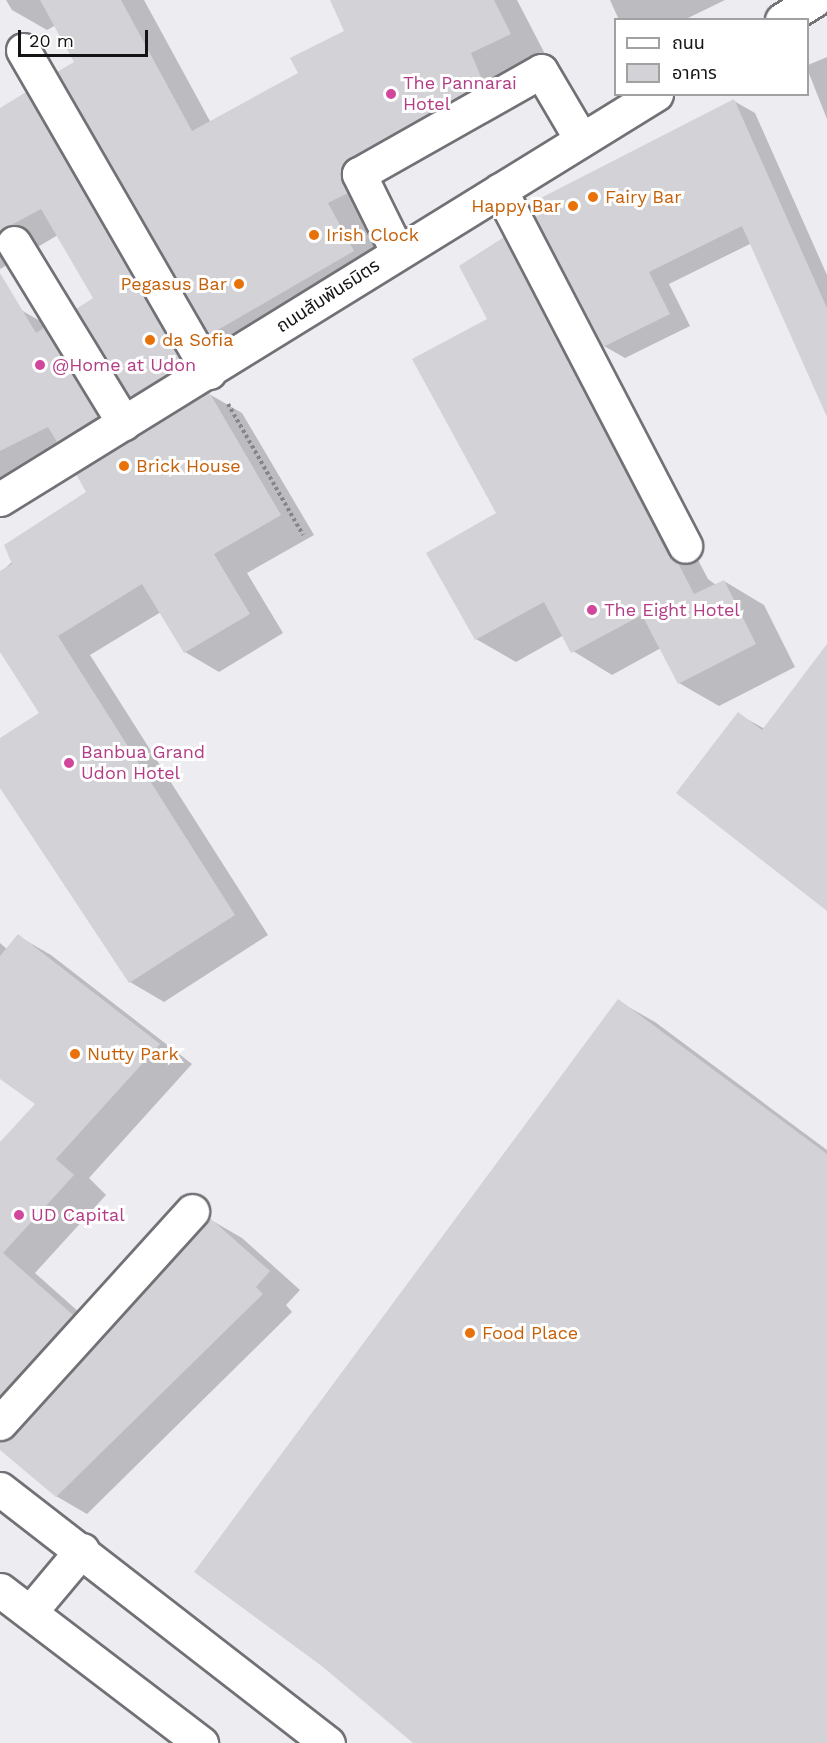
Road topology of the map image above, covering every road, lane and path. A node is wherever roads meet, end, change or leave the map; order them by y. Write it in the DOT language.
graph roads {
  1 [pos="814,0"];
  2 [pos="785,18"];
  3 [pos="22,50"];
  4 [pos="653,96"];
  5 [pos="581,139"];
  6 [pos="500,190"];
  7 [pos="14,243"];
  8 [pos="397,251"];
  9 [pos="209,372"];
  10 [pos="124,423"];
  11 [pos="0,499"];
  12 [pos="303,535"];
  13 [pos="685,546"];
  14 [pos="192,1211"];
  15 [pos="0,1423"];
  16 [pos="0,1489"];
  17 [pos="81,1550"];
  18 [pos="0,1590"];
  19 [pos="30,1612"];
  20 [pos="201,1743"];
  21 [pos="328,1743"];
  1 -- 2 [label="street"];
  3 -- 9 [label="street"];
  4 -- 5 [label="street, ถนนสัมพันธมิตร"];
  5 -- 6 [label="street, ถนนสัมพันธมิตร"];
  5 -- 8 [label="street"];
  6 -- 8 [label="street, ถนนสัมพันธมิตร"];
  6 -- 13 [label="street"];
  7 -- 10 [label="street"];
  8 -- 9 [label="street, ถนนสัมพันธมิตร"];
  9 -- 10 [label="street, ถนนสัมพันธมิตร"];
  9 -- 12 [label="path"];
  10 -- 11 [label="street, ถนนสัมพันธมิตร"];
  14 -- 15 [label="street"];
  16 -- 17 [label="street"];
  17 -- 19 [label="street"];
  17 -- 21 [label="street"];
  18 -- 19 [label="street"];
  19 -- 20 [label="street"];
}
